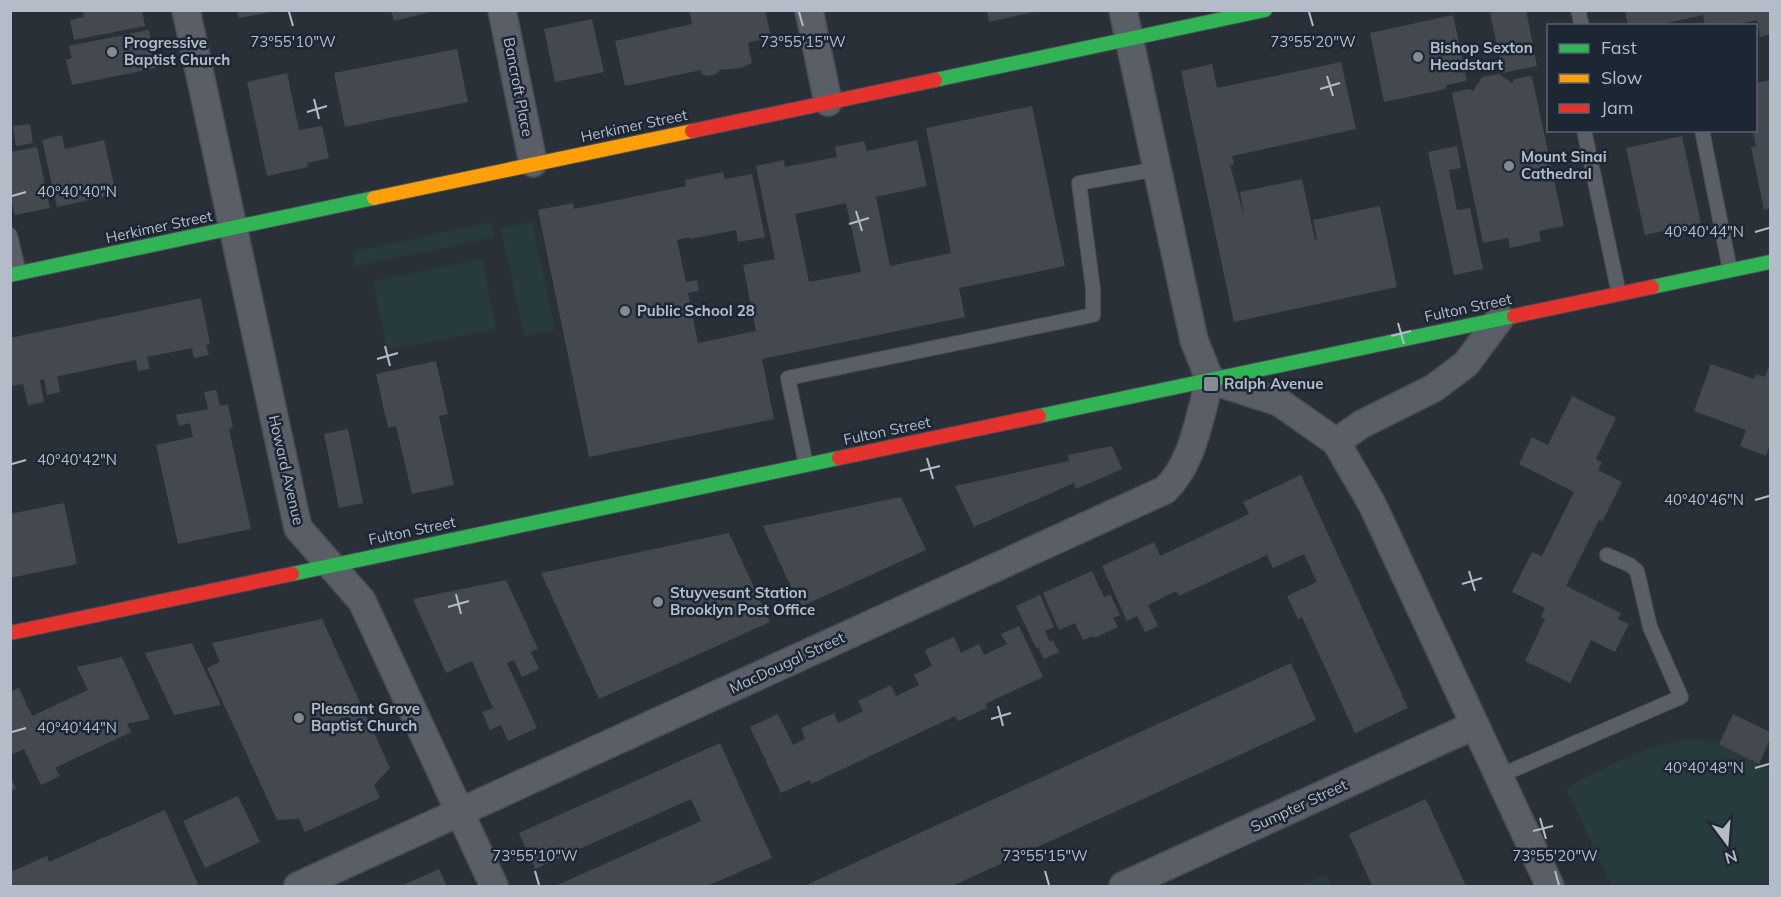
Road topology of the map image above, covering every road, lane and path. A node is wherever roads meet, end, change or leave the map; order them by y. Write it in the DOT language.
graph roads {
  1 [pos="186,10"];
  2 [pos="502,10"];
  3 [pos="808,10"];
  4 [pos="1123,10"];
  5 [pos="1265,10"];
  6 [pos="1129,39"];
  7 [pos="828,102"];
  8 [pos="1584,132"];
  9 [pos="1702,132"];
  10 [pos="533,163"];
  11 [pos="1157,169"];
  12 [pos="232,228"];
  13 [pos="10,235"];
  14 [pos="1770,262"];
  15 [pos="1731,270"];
  16 [pos="15,274"];
  17 [pos="1619,294"];
  18 [pos="1500,318"];
  19 [pos="1210,380"];
  20 [pos="1336,442"];
  21 [pos="806,465"];
  22 [pos="1607,555"];
  23 [pos="330,565"];
  24 [pos="10,633"];
  25 [pos="1475,725"];
  26 [pos="1498,776"];
  27 [pos="460,812"];
  28 [pos="298,886"];
  29 [pos="494,886"];
  30 [pos="1123,886"];
  31 [pos="1550,886"];
  1 -- 12 [label="street, Howard Avenue"];
  2 -- 10 [label="street, Bancroft Place"];
  3 -- 7 [label="street"];
  4 -- 6 [label="street"];
  5 -- 6 [label="main road, Herkimer Street"];
  6 -- 7 [label="main road, Herkimer Street"];
  6 -- 11 [label="street"];
  7 -- 10 [label="main road, Herkimer Street"];
  8 -- 17 [label="lane"];
  9 -- 15 [label="lane"];
  10 -- 12 [label="main road, Herkimer Street"];
  11 -- 19 [label="street"];
  11 -- 21 [label="lane"];
  12 -- 16 [label="main road, Herkimer Street"];
  12 -- 23 [label="street, Howard Avenue"];
  13 -- 16 [label="lane"];
  14 -- 15 [label="main road, Fulton Street"];
  15 -- 17 [label="main road, Fulton Street"];
  17 -- 18 [label="main road, Fulton Street"];
  18 -- 19 [label="main road, Fulton Street"];
  18 -- 20 [label="street"];
  19 -- 20 [label="street"];
  19 -- 21 [label="main road, Fulton Street"];
  19 -- 27 [label="street, MacDougal Street"];
  20 -- 25 [label="street"];
  21 -- 23 [label="main road, Fulton Street"];
  22 -- 26 [label="lane"];
  23 -- 24 [label="main road, Fulton Street"];
  23 -- 27 [label="street, Howard Avenue"];
  25 -- 26 [label="street"];
  25 -- 30 [label="street, Sumpter Street"];
  26 -- 31 [label="street"];
  27 -- 28 [label="street, MacDougal Street"];
  27 -- 29 [label="street, Howard Avenue"];
}
